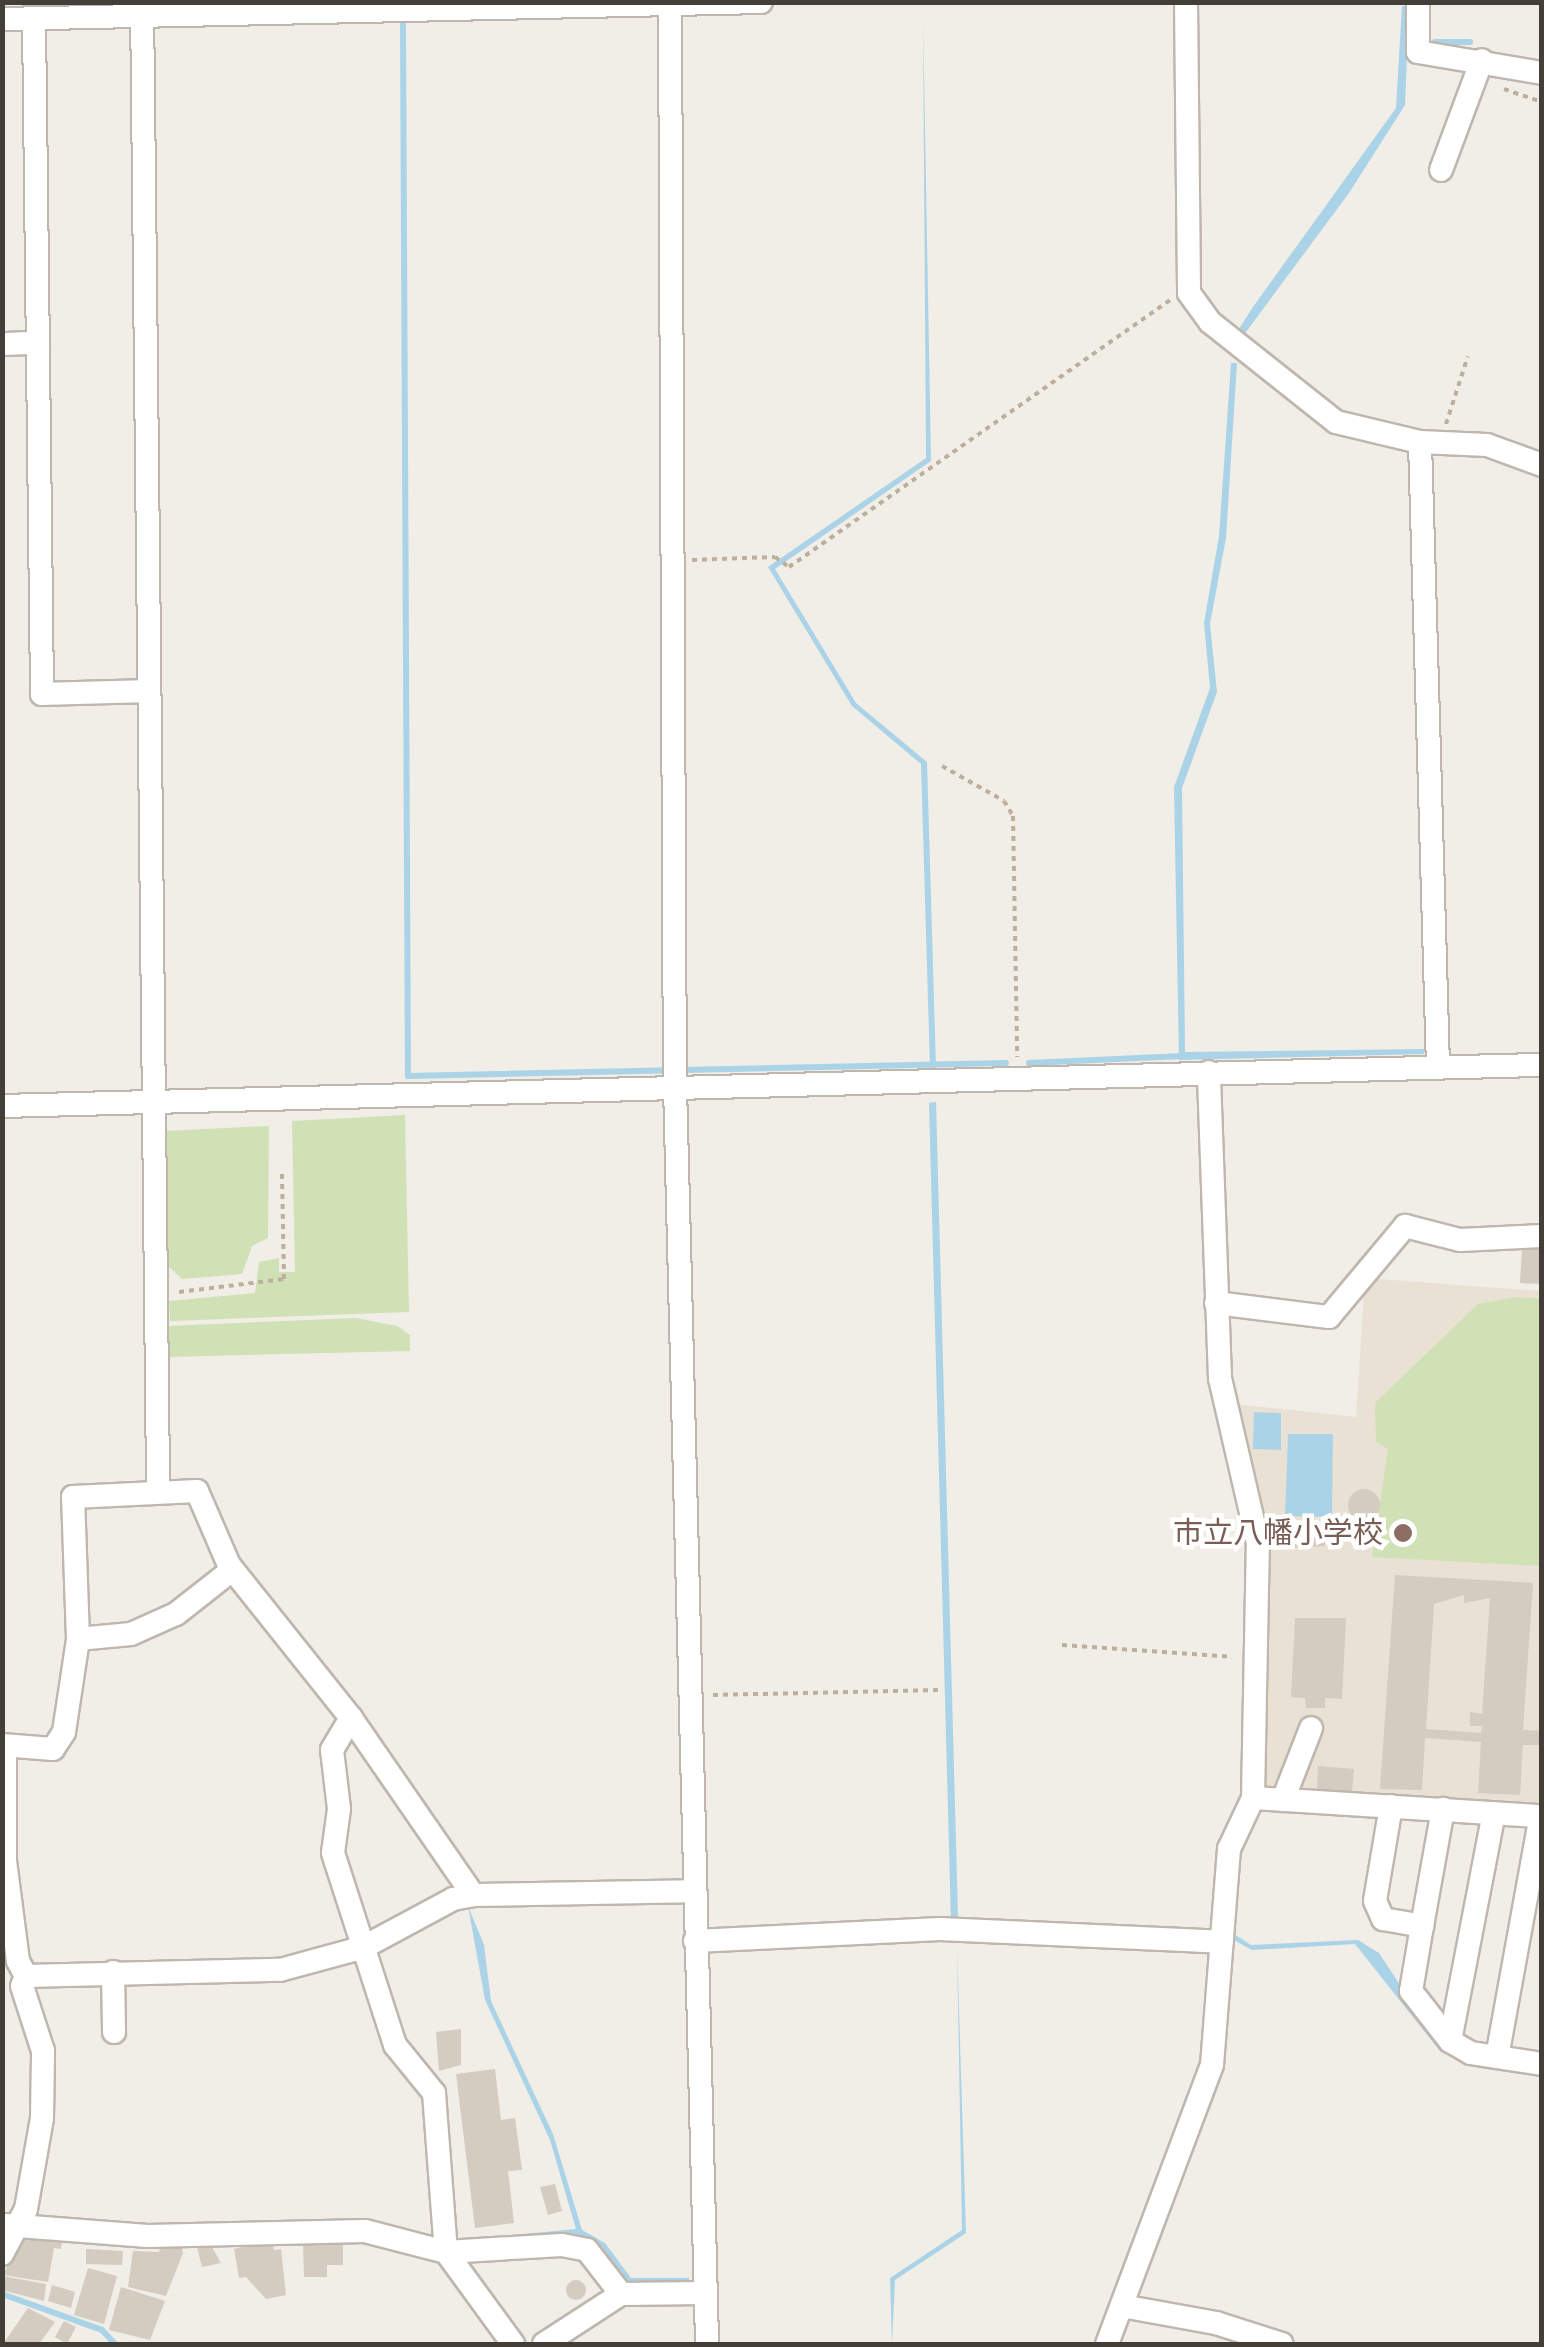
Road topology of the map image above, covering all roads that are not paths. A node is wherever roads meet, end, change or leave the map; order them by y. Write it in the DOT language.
graph roads {
  1 [pos="761,2"];
  2 [pos="1186,2"];
  3 [pos="1418,2"];
  4 [pos="670,4"];
  5 [pos="142,9"];
  6 [pos="34,19"];
  7 [pos="2,20"];
  8 [pos="1482,60"];
  9 [pos="1542,73"];
  10 [pos="1440,170"];
  11 [pos="38,343"];
  12 [pos="2,344"];
  13 [pos="1420,442"];
  14 [pos="1542,465"];
  15 [pos="148,691"];
  16 [pos="1542,1065"];
  17 [pos="1438,1067"];
  18 [pos="1209,1072"];
  19 [pos="675,1086"];
  20 [pos="151,1102"];
  21 [pos="2,1106"];
  22 [pos="1542,1236"];
  23 [pos="1216,1304"];
  24 [pos="158,1490"];
  25 [pos="232,1570"];
  26 [pos="78,1639"];
  27 [pos="352,1718"];
  28 [pos="1310,1728"];
  29 [pos="4,1746"];
  30 [pos="1253,1798"];
  31 [pos="1283,1800"];
  32 [pos="1391,1806"];
  33 [pos="1443,1809"];
  34 [pos="1494,1812"];
  35 [pos="1541,1816"];
  36 [pos="694,1891"];
  37 [pos="473,1895"];
  38 [pos="1422,1926"];
  39 [pos="695,1940"];
  40 [pos="1222,1942"];
  41 [pos="364,1947"];
  42 [pos="112,1972"];
  43 [pos="17,1982"];
  44 [pos="114,2032"];
  45 [pos="1450,2041"];
  46 [pos="1496,2057"];
  47 [pos="1542,2064"];
  48 [pos="12,2216"];
  49 [pos="446,2252"];
  50 [pos="2,2254"];
  51 [pos="706,2293"];
  52 [pos="622,2294"];
  53 [pos="1122,2306"];
  54 [pos="513,2344"];
  55 [pos="544,2344"];
  56 [pos="707,2344"];
  57 [pos="1107,2344"];
  58 [pos="1282,2344"];
  1 -- 4 [label="street"];
  2 -- 13 [label="street"];
  3 -- 8 [label="street"];
  4 -- 5 [label="street"];
  4 -- 19 [label="street"];
  5 -- 6 [label="street"];
  5 -- 15 [label="street"];
  6 -- 7 [label="street"];
  6 -- 11 [label="street"];
  8 -- 9 [label="street"];
  8 -- 10 [label="street"];
  11 -- 12 [label="street"];
  11 -- 15 [label="street"];
  13 -- 14 [label="street"];
  13 -- 17 [label="street"];
  15 -- 20 [label="street"];
  16 -- 17 [label="street"];
  17 -- 18 [label="street"];
  18 -- 19 [label="street"];
  18 -- 23 [label="street"];
  19 -- 20 [label="street"];
  19 -- 36 [label="street"];
  20 -- 21 [label="street"];
  20 -- 24 [label="street"];
  22 -- 23 [label="street"];
  23 -- 30 [label="street"];
  24 -- 25 [label="street"];
  24 -- 26 [label="street"];
  25 -- 26 [label="street"];
  25 -- 27 [label="street"];
  26 -- 29 [label="street"];
  27 -- 37 [label="street"];
  27 -- 41 [label="street"];
  28 -- 31 [label="street"];
  29 -- 43 [label="street"];
  30 -- 31 [label="street"];
  30 -- 40 [label="street"];
  31 -- 32 [label="street"];
  32 -- 33 [label="street"];
  32 -- 38 [label="street"];
  33 -- 34 [label="street"];
  33 -- 38 [label="street"];
  34 -- 35 [label="street"];
  34 -- 45 [label="street"];
  35 -- 46 [label="street"];
  36 -- 37 [label="street"];
  36 -- 39 [label="street"];
  37 -- 41 [label="street"];
  38 -- 45 [label="street"];
  39 -- 40 [label="street"];
  39 -- 51 [label="street"];
  40 -- 53 [label="street"];
  41 -- 42 [label="street"];
  41 -- 49 [label="street"];
  42 -- 43 [label="street"];
  42 -- 44 [label="street"];
  43 -- 48 [label="street"];
  45 -- 46 [label="street"];
  46 -- 47 [label="street"];
  48 -- 49 [label="street"];
  48 -- 50 [label="street"];
  49 -- 52 [label="street"];
  49 -- 54 [label="street"];
  51 -- 52 [label="street"];
  51 -- 56 [label="street"];
  52 -- 55 [label="street"];
  53 -- 57 [label="street"];
  53 -- 58 [label="street"];
}
